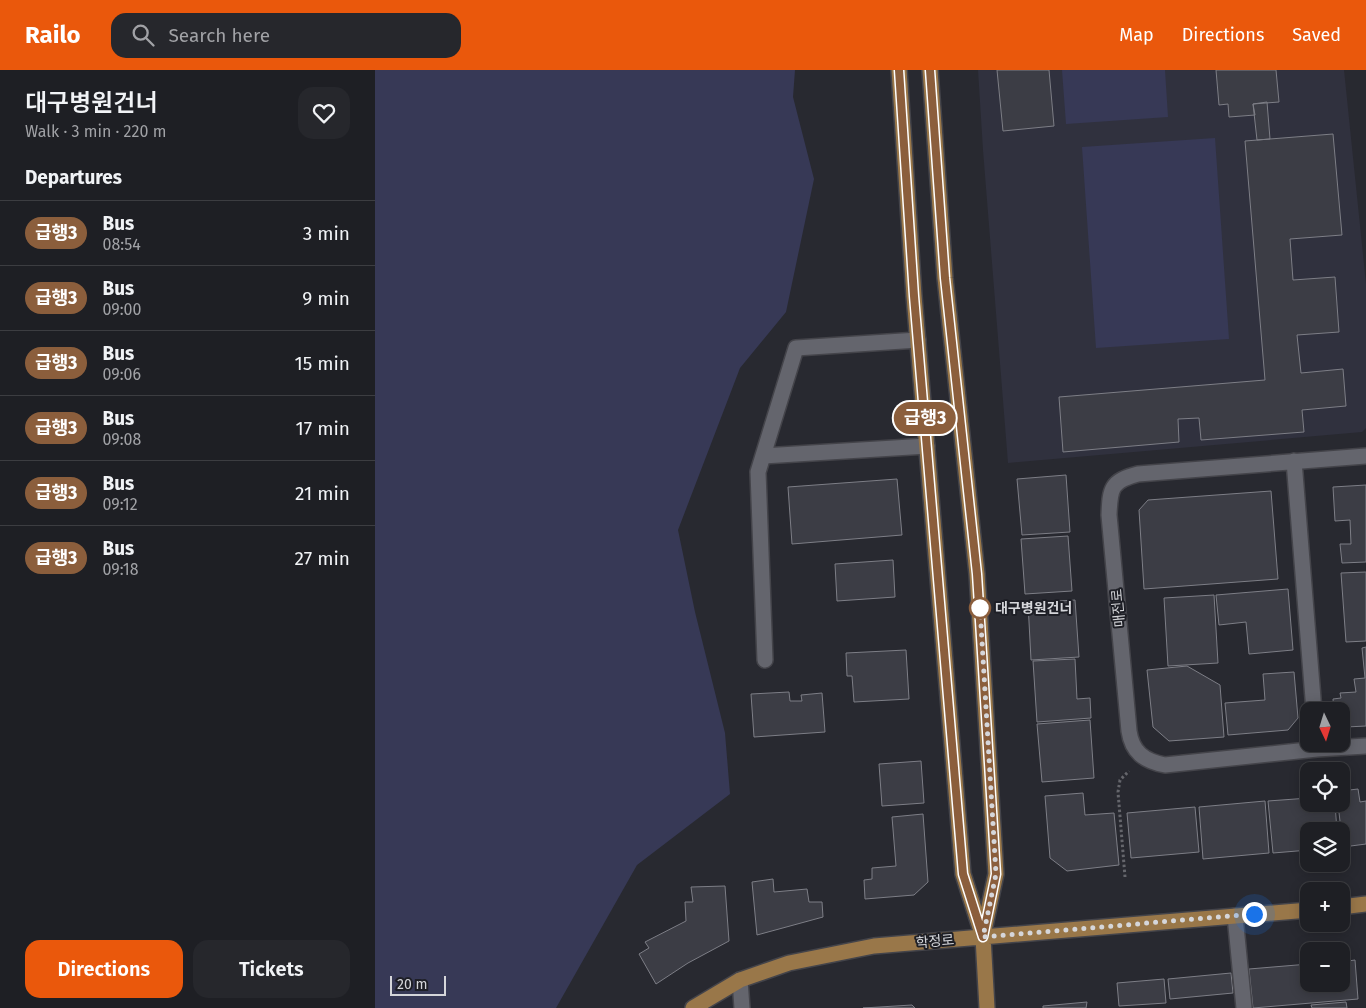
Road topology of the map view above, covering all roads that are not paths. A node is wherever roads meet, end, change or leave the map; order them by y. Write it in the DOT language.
graph roads {
  1 [pos="899,70"];
  2 [pos="930,70"];
  3 [pos="918,340"];
  4 [pos="927,446"];
  5 [pos="763,456"];
  6 [pos="1366,456"];
  7 [pos="1294,461"];
  8 [pos="765,660"];
  9 [pos="1312,702"];
  10 [pos="1350,746"];
  11 [pos="1366,746"];
  12 [pos="1300,748"];
  13 [pos="1366,904"];
  14 [pos="1350,906"];
  15 [pos="1300,911"];
  16 [pos="1235,916"];
  17 [pos="983,937"];
  18 [pos="739,980"];
  19 [pos="693,1008"];
  20 [pos="742,1008"];
  21 [pos="987,1008"];
  22 [pos="1243,1008"];
  1 -- 3 [label="main road"];
  2 -- 17 [label="main road"];
  3 -- 4 [label="main road"];
  3 -- 5 [label="street"];
  4 -- 5 [label="street"];
  4 -- 17 [label="main road"];
  5 -- 8 [label="street"];
  6 -- 7 [label="street, 매전로"];
  7 -- 9 [label="street"];
  7 -- 12 [label="street, 매전로"];
  10 -- 11 [label="street, 매전로"];
  13 -- 14 [label="main road"];
  15 -- 16 [label="main road, 학정로"];
  16 -- 17 [label="main road, 학정로"];
  16 -- 22 [label="street"];
  17 -- 18 [label="main road, 학정로"];
  17 -- 21 [label="main road"];
  18 -- 19 [label="main road, 학정로"];
  18 -- 20 [label="street"];
}
